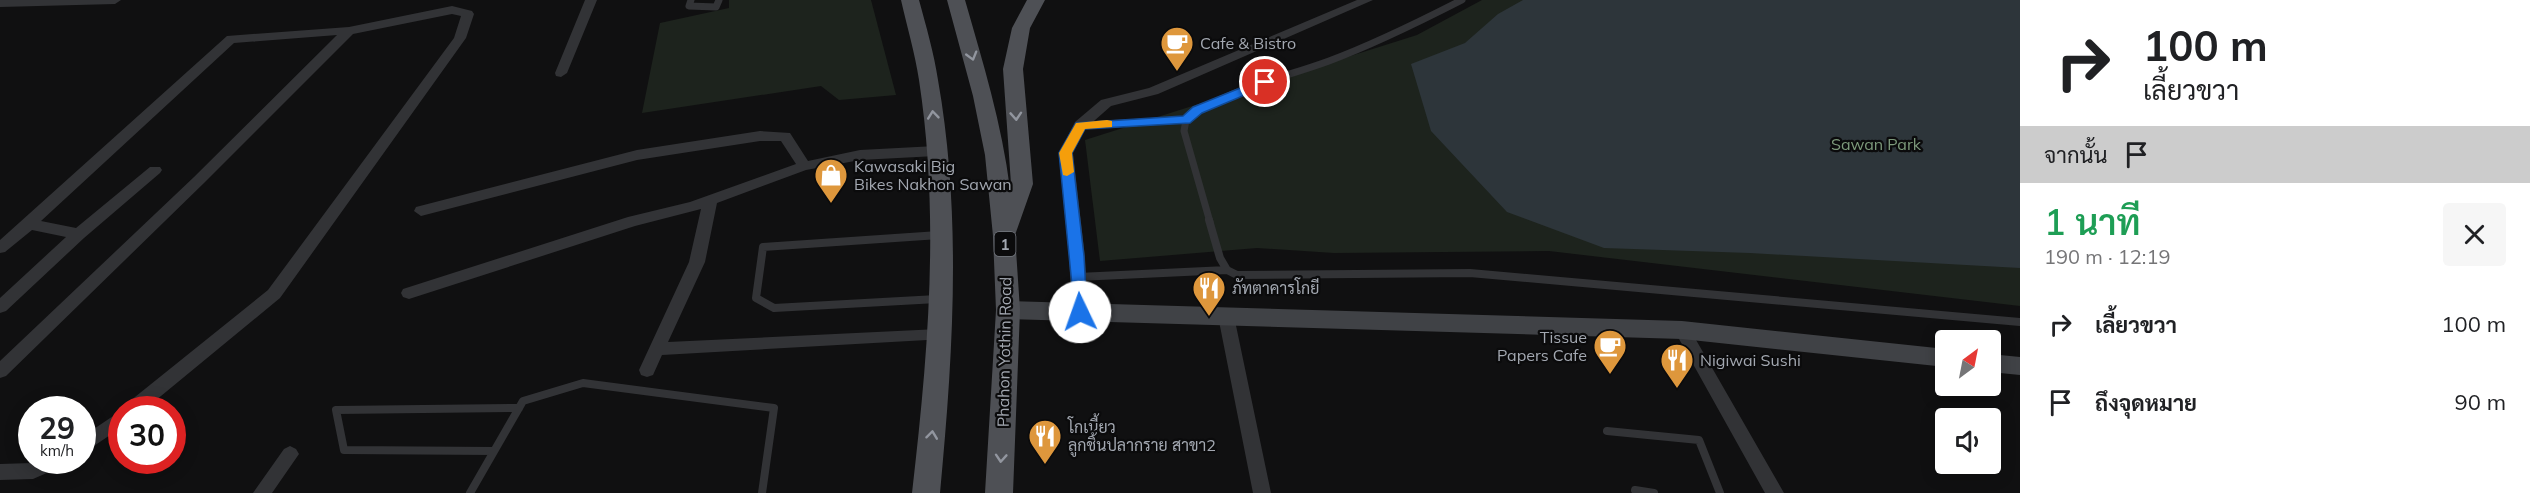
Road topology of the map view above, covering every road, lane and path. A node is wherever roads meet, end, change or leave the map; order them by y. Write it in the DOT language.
graph roads {
  1 [pos="115,0"];
  2 [pos="591,0"];
  3 [pos="691,0"];
  4 [pos="719,0"];
  5 [pos="910,0"];
  6 [pos="956,0"];
  7 [pos="1036,0"];
  8 [pos="1366,0"];
  9 [pos="1462,0"];
  10 [pos="0,3"];
  11 [pos="350,31"];
  12 [pos="561,73"];
  13 [pos="1186,120"];
  14 [pos="1080,125"];
  15 [pos="936,151"];
  16 [pos="804,166"];
  17 [pos="155,170"];
  18 [pos="710,200"];
  19 [pos="421,211"];
  20 [pos="29,224"];
  21 [pos="79,234"];
  22 [pos="940,235"];
  23 [pos="1004,236"];
  24 [pos="0,248"];
  25 [pos="1227,270"];
  26 [pos="1078,277"];
  27 [pos="409,293"];
  28 [pos="941,299"];
  29 [pos="0,308"];
  30 [pos="1008,310"];
  31 [pos="1080,312"];
  32 [pos="1226,316"];
  33 [pos="2020,322"];
  34 [pos="1682,330"];
  35 [pos="939,335"];
  36 [pos="657,349"];
  37 [pos="1935,357"];
  38 [pos="2001,364"];
  39 [pos="2020,366"];
  40 [pos="647,370"];
  41 [pos="0,371"];
  42 [pos="148,396"];
  43 [pos="519,408"];
  44 [pos="1607,431"];
  45 [pos="494,451"];
  46 [pos="290,454"];
  47 [pos="18,471"];
  48 [pos="0,472"];
  49 [pos="1635,490"];
  50 [pos="262,493"];
  51 [pos="470,493"];
  52 [pos="762,493"];
  53 [pos="926,493"];
  54 [pos="999,493"];
  55 [pos="1262,493"];
  56 [pos="1654,493"];
  57 [pos="1720,493"];
  58 [pos="1775,493"];
  1 -- 10 [label="street"];
  2 -- 12 [label="street"];
  3 -- 4 [label="lane"];
  15 -- 5 [label="main road, one-way"];
  6 -- 23 [label="main road, Phahon Yothin Road / 1, one-way"];
  7 -- 23 [label="main road, one-way"];
  8 -- 14 [label="street"];
  9 -- 13 [label="lane"];
  11 -- 20 [label="street"];
  11 -- 41 [label="street"];
  11 -- 42 [label="street"];
  13 -- 14 [label="lane"];
  13 -- 25 [label="lane"];
  14 -- 26 [label="street"];
  15 -- 16 [label="street"];
  15 -- 22 [label="main road"];
  16 -- 18 [label="street"];
  16 -- 19 [label="street"];
  17 -- 21 [label="street"];
  18 -- 27 [label="street"];
  18 -- 36 [label="street"];
  20 -- 21 [label="street"];
  20 -- 24 [label="street"];
  21 -- 29 [label="street"];
  22 -- 28 [label="main road"];
  22 -- 28 [label="lane"];
  23 -- 30 [label="main road, Phahon Yothin Road / 1"];
  25 -- 26 [label="lane"];
  25 -- 33 [label="lane"];
  26 -- 31 [label="street"];
  28 -- 35 [label="main road"];
  30 -- 31 [label="street"];
  30 -- 54 [label="main road, Phahon Yothin Road / 1, one-way"];
  31 -- 32 [label="street"];
  32 -- 34 [label="street"];
  32 -- 55 [label="street"];
  34 -- 37 [label="street"];
  34 -- 58 [label="street"];
  35 -- 36 [label="street"];
  53 -- 35 [label="main road, one-way"];
  36 -- 40 [label="street"];
  38 -- 39 [label="street"];
  43 -- 45 [label="lane"];
  43 -- 45 [label="lane"];
  43 -- 52 [label="lane"];
  44 -- 57 [label="lane"];
  45 -- 51 [label="lane"];
  46 -- 50 [label="street"];
  47 -- 48 [label="street"];
  49 -- 56 [label="lane"];
}
